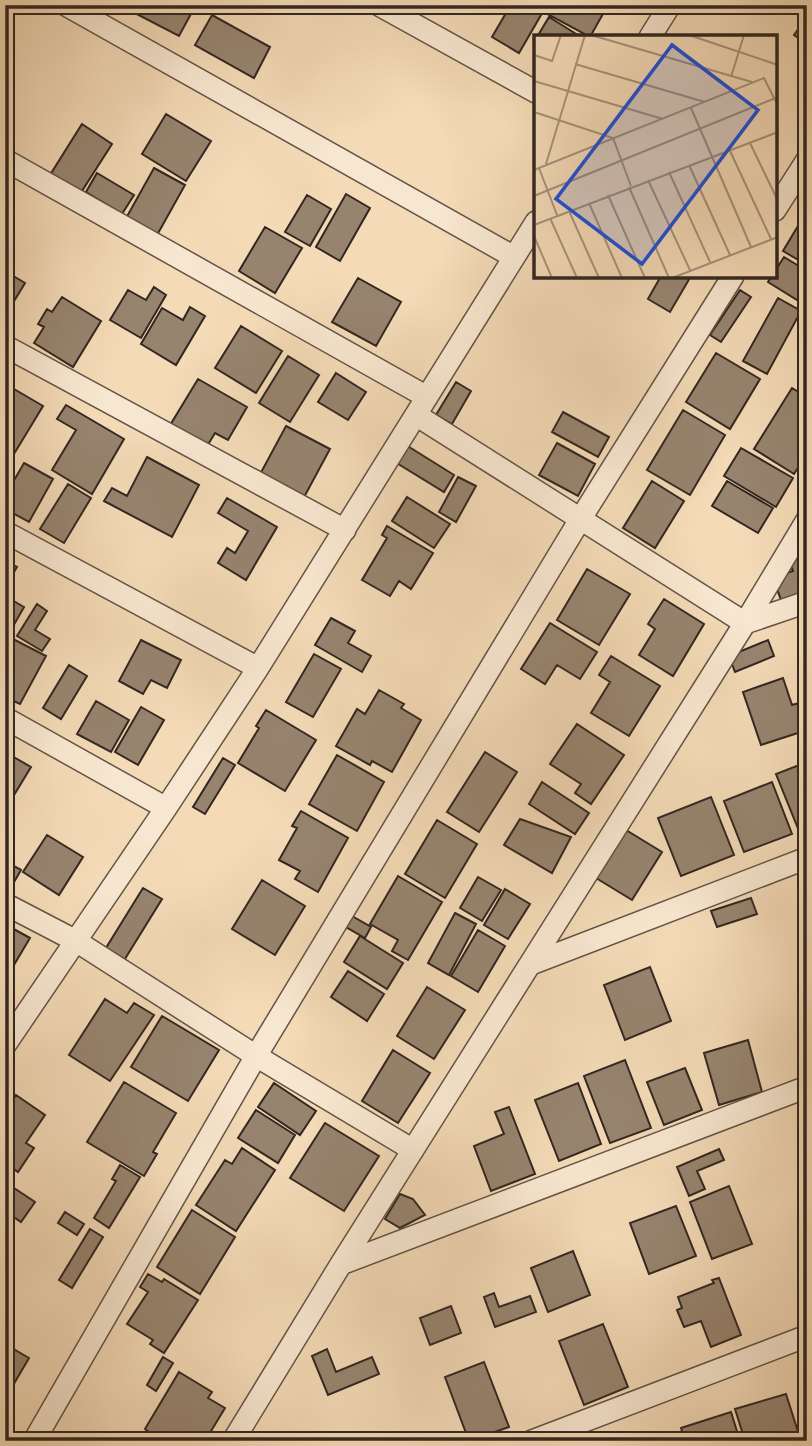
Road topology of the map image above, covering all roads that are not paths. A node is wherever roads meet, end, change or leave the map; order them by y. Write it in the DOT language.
graph roads {
  1 [pos="66,5"];
  2 [pos="379,5"];
  3 [pos="670,5"];
  4 [pos="651,35"];
  5 [pos="534,91"];
  6 [pos="5,160"];
  7 [pos="807,160"];
  8 [pos="777,207"];
  9 [pos="534,225"];
  10 [pos="514,257"];
  11 [pos="732,278"];
  12 [pos="5,346"];
  13 [pos="422,406"];
  14 [pos="581,518"];
  15 [pos="807,520"];
  16 [pos="345,530"];
  17 [pos="5,532"];
  18 [pos="807,602"];
  19 [pos="745,623"];
  20 [pos="258,668"];
  21 [pos="5,718"];
  22 [pos="166,808"];
  23 [pos="807,858"];
  24 [pos="5,904"];
  25 [pos="76,941"];
  26 [pos="531,964"];
  27 [pos="5,1045"];
  28 [pos="256,1056"];
  29 [pos="807,1087"];
  30 [pos="413,1150"];
  31 [pos="341,1264"];
  32 [pos="807,1336"];
  33 [pos="34,1441"];
  34 [pos="233,1441"];
  35 [pos="532,1441"];
  1 -- 10 [label="street"];
  2 -- 5 [label="street"];
  3 -- 4 [label="street"];
  6 -- 13 [label="street"];
  7 -- 8 [label="street"];
  9 -- 10 [label="street"];
  10 -- 13 [label="street"];
  11 -- 14 [label="street"];
  12 -- 16 [label="street"];
  13 -- 14 [label="street"];
  13 -- 16 [label="street"];
  14 -- 19 [label="street"];
  14 -- 28 [label="street"];
  15 -- 19 [label="street"];
  16 -- 20 [label="street"];
  17 -- 20 [label="street"];
  18 -- 19 [label="street"];
  19 -- 26 [label="street"];
  20 -- 22 [label="street"];
  21 -- 22 [label="street"];
  22 -- 25 [label="street"];
  23 -- 26 [label="street"];
  24 -- 25 [label="street"];
  25 -- 27 [label="street"];
  25 -- 28 [label="street"];
  26 -- 30 [label="street"];
  28 -- 30 [label="street"];
  28 -- 33 [label="street"];
  29 -- 31 [label="street"];
  30 -- 31 [label="street"];
  31 -- 34 [label="street"];
  32 -- 35 [label="street"];
}
